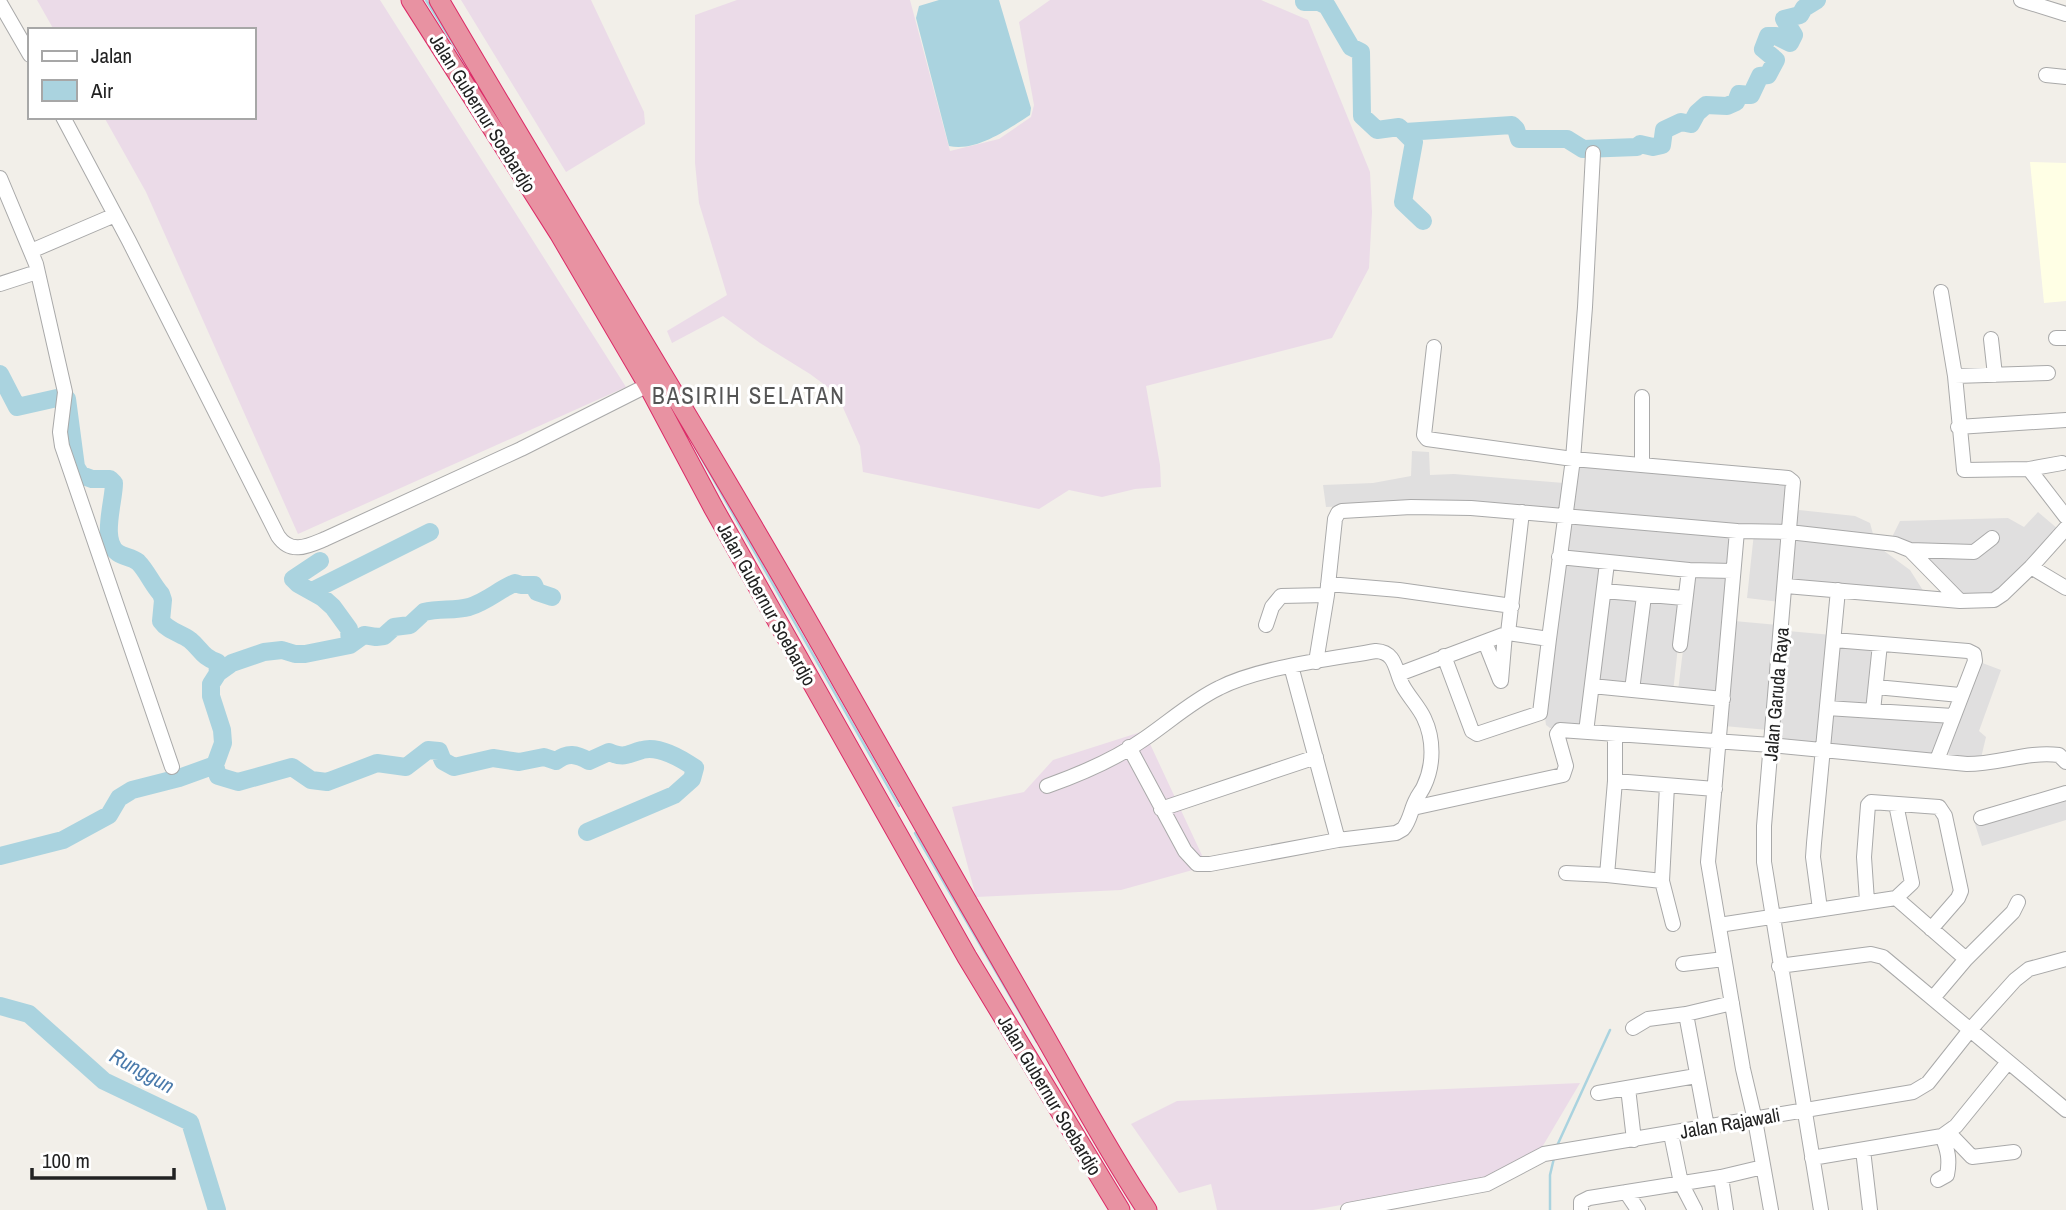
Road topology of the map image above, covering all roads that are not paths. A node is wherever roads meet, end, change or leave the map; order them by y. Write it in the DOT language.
graph roads {
  1 [pos="411,0"];
  2 [pos="439,0"];
  3 [pos="2021,0"];
  4 [pos="0,3"];
  5 [pos="2066,14"];
  6 [pos="28,52"];
  7 [pos="2046,75"];
  8 [pos="2066,78"];
  9 [pos="64,119"];
  10 [pos="1592,153"];
  11 [pos="0,178"];
  12 [pos="115,215"];
  13 [pos="32,251"];
  14 [pos="37,272"];
  15 [pos="0,284"];
  16 [pos="1941,292"];
  17 [pos="1991,339"];
  18 [pos="1434,346"];
  19 [pos="2048,373"];
  20 [pos="1995,375"];
  21 [pos="1955,376"];
  22 [pos="648,384"];
  23 [pos="1642,397"];
  24 [pos="2066,420"];
  25 [pos="1958,427"];
  26 [pos="1573,459"];
  27 [pos="2062,463"];
  28 [pos="1642,465"];
  29 [pos="2029,469"];
  30 [pos="1522,512"];
  31 [pos="1564,515"];
  32 [pos="2066,517"];
  33 [pos="2066,528"];
  34 [pos="1737,531"];
  35 [pos="1789,532"];
  36 [pos="1992,538"];
  37 [pos="1910,550"];
  38 [pos="1559,557"];
  39 [pos="1607,563"];
  40 [pos="2031,567"];
  41 [pos="1689,570"];
  42 [pos="1733,571"];
  43 [pos="1786,586"];
  44 [pos="2066,588"];
  45 [pos="1328,589"];
  46 [pos="1839,590"];
  47 [pos="1604,591"];
  48 [pos="1644,596"];
  49 [pos="1684,598"];
  50 [pos="1960,601"];
  51 [pos="1512,606"];
  52 [pos="1266,625"];
  53 [pos="1506,634"];
  54 [pos="1549,639"];
  55 [pos="1834,640"];
  56 [pos="1485,642"];
  57 [pos="1880,644"];
  58 [pos="1680,645"];
  59 [pos="1444,656"];
  60 [pos="1316,662"];
  61 [pos="1292,666"];
  62 [pos="1399,674"];
  63 [pos="1592,686"];
  64 [pos="1876,687"];
  65 [pos="1632,690"];
  66 [pos="1960,695"];
  67 [pos="1723,699"];
  68 [pos="1827,708"];
  69 [pos="1873,711"];
  70 [pos="1953,716"];
  71 [pos="1586,732"];
  72 [pos="1615,734"];
  73 [pos="1718,741"];
  74 [pos="1771,745"];
  75 [pos="1129,747"];
  76 [pos="1823,750"];
  77 [pos="1316,757"];
  78 [pos="1937,760"];
  79 [pos="2066,762"];
  80 [pos="172,767"];
  81 [pos="1615,781"];
  82 [pos="1047,786"];
  83 [pos="1667,786"];
  84 [pos="1715,789"];
  85 [pos="2066,793"];
  86 [pos="1896,804"];
  87 [pos="1413,808"];
  88 [pos="1161,809"];
  89 [pos="915,812"];
  90 [pos="1980,818"];
  91 [pos="892,825"];
  92 [pos="1338,840"];
  93 [pos="1566,873"];
  94 [pos="1607,875"];
  95 [pos="1661,881"];
  96 [pos="1896,898"];
  97 [pos="1867,901"];
  98 [pos="2018,902"];
  99 [pos="1820,909"];
  100 [pos="1772,916"];
  101 [pos="1673,924"];
  102 [pos="1719,925"];
  103 [pos="1931,929"];
  104 [pos="1724,959"];
  105 [pos="1966,959"];
  106 [pos="2066,959"];
  107 [pos="1683,964"];
  108 [pos="1779,966"];
  109 [pos="1933,998"];
  110 [pos="1732,1003"];
  111 [pos="1686,1014"];
  112 [pos="1633,1028"];
  113 [pos="1970,1030"];
  114 [pos="2008,1062"];
  115 [pos="1696,1076"];
  116 [pos="1628,1088"];
  117 [pos="1598,1093"];
  118 [pos="1804,1110"];
  119 [pos="2066,1110"];
  120 [pos="1755,1120"];
  121 [pos="1707,1127"];
  122 [pos="1671,1134"];
  123 [pos="1945,1134"];
  124 [pos="1634,1140"];
  125 [pos="1863,1150"];
  126 [pos="2014,1152"];
  127 [pos="1812,1158"];
  128 [pos="1763,1167"];
  129 [pos="1721,1177"];
  130 [pos="1938,1180"];
  131 [pos="1681,1183"];
  132 [pos="1626,1192"];
  133 [pos="1119,1210"];
  134 [pos="1147,1210"];
  135 [pos="1349,1210"];
  136 [pos="1581,1210"];
  137 [pos="1639,1210"];
  138 [pos="1695,1210"];
  139 [pos="1726,1210"];
  140 [pos="1771,1210"];
  141 [pos="1821,1210"];
  142 [pos="1870,1210"];
  1 -- 22 [label="highway, Jalan Gubernur Soebardjo"];
  2 -- 89 [label="highway, Jalan Gubernur Soebardjo"];
  3 -- 5 [label="street"];
  4 -- 6 [label="street"];
  7 -- 8 [label="street"];
  9 -- 12 [label="street"];
  10 -- 26 [label="street"];
  11 -- 13 [label="street"];
  12 -- 13 [label="street"];
  12 -- 22 [label="street"];
  13 -- 14 [label="street"];
  14 -- 15 [label="street"];
  14 -- 80 [label="street"];
  16 -- 21 [label="street"];
  17 -- 20 [label="street"];
  18 -- 26 [label="street"];
  19 -- 20 [label="street"];
  20 -- 21 [label="street"];
  21 -- 25 [label="street"];
  22 -- 91 [label="highway, Jalan Gubernur Soebardjo"];
  23 -- 28 [label="street"];
  24 -- 25 [label="street"];
  25 -- 29 [label="street"];
  26 -- 28 [label="street"];
  26 -- 31 [label="street"];
  27 -- 29 [label="street"];
  28 -- 35 [label="street, Jalan Garuda Raya"];
  29 -- 32 [label="street"];
  30 -- 31 [label="street"];
  30 -- 45 [label="street"];
  30 -- 51 [label="street"];
  31 -- 34 [label="street"];
  31 -- 38 [label="street"];
  33 -- 40 [label="street"];
  34 -- 35 [label="street"];
  34 -- 42 [label="street"];
  35 -- 37 [label="street"];
  35 -- 43 [label="street, Jalan Garuda Raya"];
  36 -- 37 [label="street"];
  37 -- 50 [label="street"];
  38 -- 39 [label="street"];
  38 -- 54 [label="street"];
  39 -- 41 [label="street"];
  39 -- 47 [label="street"];
  40 -- 44 [label="street"];
  40 -- 50 [label="street"];
  41 -- 42 [label="street"];
  41 -- 49 [label="street"];
  42 -- 67 [label="street"];
  43 -- 46 [label="street"];
  43 -- 74 [label="street, Jalan Garuda Raya"];
  45 -- 51 [label="street"];
  45 -- 52 [label="street"];
  45 -- 60 [label="street"];
  46 -- 50 [label="street"];
  46 -- 55 [label="street"];
  47 -- 48 [label="street"];
  47 -- 63 [label="street"];
  48 -- 49 [label="street"];
  48 -- 65 [label="street"];
  49 -- 58 [label="street"];
  51 -- 53 [label="street"];
  53 -- 54 [label="street"];
  53 -- 56 [label="street"];
  53 -- 56 [label="street"];
  54 -- 59 [label="street"];
  55 -- 57 [label="street"];
  55 -- 68 [label="street"];
  56 -- 59 [label="street"];
  57 -- 64 [label="street"];
  57 -- 66 [label="street"];
  59 -- 62 [label="street"];
  60 -- 61 [label="street"];
  60 -- 62 [label="street"];
  61 -- 75 [label="street"];
  61 -- 77 [label="street"];
  62 -- 87 [label="street"];
  63 -- 65 [label="street"];
  63 -- 71 [label="street"];
  64 -- 66 [label="street"];
  64 -- 69 [label="street"];
  65 -- 67 [label="street"];
  66 -- 70 [label="street"];
  67 -- 73 [label="street"];
  68 -- 69 [label="street"];
  68 -- 76 [label="street"];
  69 -- 70 [label="street"];
  70 -- 78 [label="street"];
  71 -- 72 [label="street"];
  71 -- 87 [label="street"];
  72 -- 73 [label="street"];
  72 -- 81 [label="street"];
  73 -- 74 [label="street"];
  73 -- 84 [label="street"];
  74 -- 76 [label="street"];
  74 -- 100 [label="street, Jalan Garuda Raya"];
  75 -- 82 [label="street"];
  75 -- 88 [label="street"];
  76 -- 78 [label="street"];
  76 -- 99 [label="street"];
  77 -- 88 [label="street"];
  77 -- 92 [label="street"];
  78 -- 79 [label="street"];
  81 -- 83 [label="street"];
  81 -- 94 [label="street"];
  83 -- 84 [label="street"];
  83 -- 95 [label="street"];
  84 -- 102 [label="street"];
  85 -- 90 [label="street"];
  86 -- 96 [label="street"];
  86 -- 97 [label="street"];
  86 -- 103 [label="street"];
  87 -- 92 [label="street"];
  88 -- 92 [label="street"];
  89 -- 91 [label="highway"];
  89 -- 134 [label="highway, Jalan Gubernur Soebardjo"];
  91 -- 133 [label="highway, Jalan Gubernur Soebardjo"];
  93 -- 94 [label="street"];
  94 -- 95 [label="street"];
  95 -- 101 [label="street"];
  96 -- 97 [label="street"];
  96 -- 103 [label="street"];
  97 -- 99 [label="street"];
  98 -- 105 [label="street"];
  99 -- 100 [label="street"];
  100 -- 102 [label="street"];
  100 -- 108 [label="street, Jalan Garuda Raya"];
  102 -- 104 [label="street"];
  103 -- 105 [label="street"];
  104 -- 107 [label="street"];
  104 -- 110 [label="street"];
  105 -- 109 [label="street"];
  106 -- 113 [label="street, Jalan Rajawali"];
  108 -- 109 [label="street"];
  108 -- 118 [label="street, Jalan Garuda Raya"];
  109 -- 113 [label="street"];
  110 -- 111 [label="street"];
  110 -- 120 [label="street"];
  111 -- 112 [label="street"];
  111 -- 115 [label="street"];
  113 -- 114 [label="street"];
  113 -- 118 [label="street, Jalan Rajawali"];
  114 -- 119 [label="street"];
  114 -- 123 [label="street"];
  115 -- 116 [label="street"];
  115 -- 121 [label="street"];
  116 -- 117 [label="street"];
  116 -- 124 [label="street"];
  118 -- 120 [label="street, Jalan Rajawali"];
  118 -- 127 [label="street, Jalan Garuda Raya"];
  120 -- 121 [label="street, Jalan Rajawali"];
  120 -- 128 [label="street"];
  121 -- 122 [label="street, Jalan Rajawali"];
  122 -- 124 [label="street, Jalan Rajawali"];
  122 -- 131 [label="street"];
  123 -- 125 [label="street"];
  123 -- 126 [label="street"];
  123 -- 130 [label="street"];
  124 -- 135 [label="street, Jalan Rajawali"];
  125 -- 127 [label="street"];
  125 -- 142 [label="street"];
  127 -- 141 [label="street, Jalan Garuda Raya"];
  128 -- 129 [label="street"];
  128 -- 140 [label="street"];
  129 -- 131 [label="street"];
  129 -- 139 [label="street"];
  131 -- 132 [label="street"];
  131 -- 138 [label="street"];
  132 -- 136 [label="street"];
  132 -- 137 [label="street"];
}
